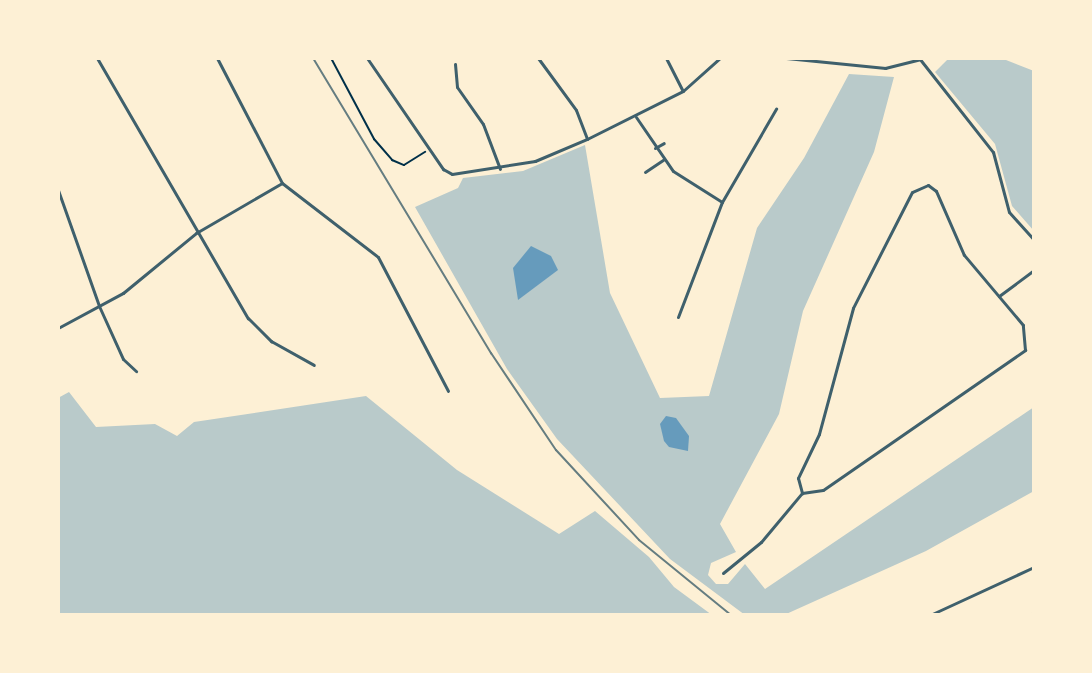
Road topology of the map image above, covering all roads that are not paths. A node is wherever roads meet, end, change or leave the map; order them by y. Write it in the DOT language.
graph roads {
  1 [pos="97,58"];
  2 [pos="217,58"];
  3 [pos="367,58"];
  4 [pos="538,58"];
  5 [pos="666,58"];
  6 [pos="720,58"];
  7 [pos="786,58"];
  8 [pos="920,58"];
  9 [pos="794,59"];
  10 [pos="455,64"];
  11 [pos="683,91"];
  12 [pos="776,109"];
  13 [pos="636,117"];
  14 [pos="587,139"];
  15 [pos="664,143"];
  16 [pos="655,148"];
  17 [pos="663,160"];
  18 [pos="500,169"];
  19 [pos="645,172"];
  20 [pos="282,183"];
  21 [pos="58,190"];
  22 [pos="722,202"];
  23 [pos="196,233"];
  24 [pos="1034,240"];
  25 [pos="1034,270"];
  26 [pos="998,296"];
  27 [pos="99,306"];
  28 [pos="678,317"];
  29 [pos="58,328"];
  30 [pos="314,365"];
  31 [pos="136,371"];
  32 [pos="448,391"];
  33 [pos="802,493"];
  34 [pos="1034,567"];
  35 [pos="723,573"];
  36 [pos="930,615"];
  1 -- 23 [label="street"];
  2 -- 20 [label="street"];
  3 -- 18 [label="street"];
  4 -- 14 [label="street"];
  5 -- 11 [label="street"];
  6 -- 11 [label="street"];
  7 -- 9 [label="street"];
  8 -- 9 [label="street"];
  8 -- 24 [label="street"];
  10 -- 18 [label="street"];
  11 -- 13 [label="street"];
  12 -- 22 [label="street"];
  13 -- 14 [label="street"];
  13 -- 16 [label="street"];
  14 -- 18 [label="street"];
  15 -- 16 [label="street"];
  16 -- 17 [label="street"];
  17 -- 19 [label="street"];
  17 -- 22 [label="street"];
  20 -- 23 [label="street"];
  20 -- 32 [label="street"];
  21 -- 27 [label="street"];
  22 -- 28 [label="street"];
  23 -- 27 [label="street"];
  23 -- 30 [label="street"];
  25 -- 26 [label="street"];
  26 -- 33 [label="street"];
  26 -- 33 [label="street"];
  27 -- 29 [label="street"];
  27 -- 31 [label="street"];
  33 -- 35 [label="street"];
  34 -- 36 [label="street"];
}
